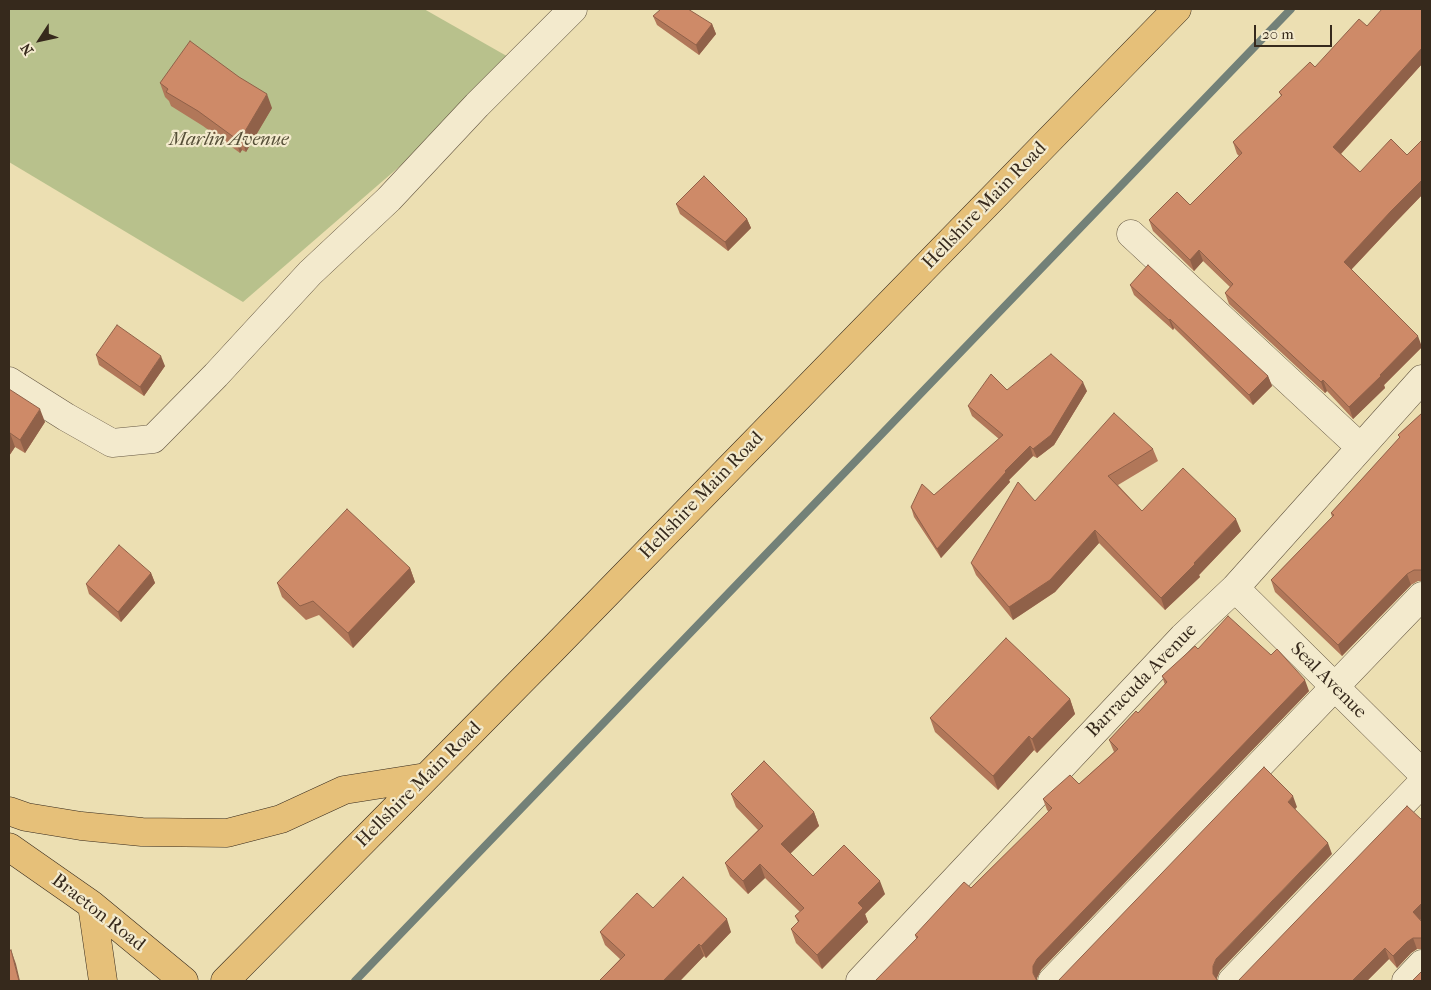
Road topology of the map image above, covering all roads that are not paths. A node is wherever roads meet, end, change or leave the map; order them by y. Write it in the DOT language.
graph roads {
  1 [pos="574,9"];
  2 [pos="1177,9"];
  3 [pos="1130,234"];
  4 [pos="1422,379"];
  5 [pos="9,381"];
  6 [pos="1360,447"];
  7 [pos="1234,588"];
  8 [pos="1422,596"];
  9 [pos="1334,687"];
  10 [pos="1422,773"];
  11 [pos="426,778"];
  12 [pos="1422,783"];
  13 [pos="9,811"];
  14 [pos="9,848"];
  15 [pos="92,905"];
  16 [pos="1422,964"];
  17 [pos="103,981"];
  18 [pos="184,981"];
  19 [pos="225,981"];
  20 [pos="860,981"];
  21 [pos="1052,981"];
  22 [pos="1232,981"];
  23 [pos="1406,981"];
  1 -- 5 [label="street"];
  2 -- 11 [label="main road, Hellshire Main Road"];
  3 -- 6 [label="street"];
  4 -- 6 [label="street, Barracuda Avenue"];
  6 -- 7 [label="street, Barracuda Avenue"];
  7 -- 9 [label="street, Seal Avenue"];
  7 -- 20 [label="street, Barracuda Avenue"];
  8 -- 9 [label="street"];
  9 -- 10 [label="street, Seal Avenue"];
  9 -- 21 [label="street"];
  11 -- 13 [label="main road"];
  11 -- 19 [label="main road, Hellshire Main Road"];
  12 -- 22 [label="street"];
  14 -- 15 [label="main road, Braeton Road"];
  15 -- 17 [label="main road"];
  15 -- 18 [label="main road, Braeton Road"];
  16 -- 23 [label="street"];
}
